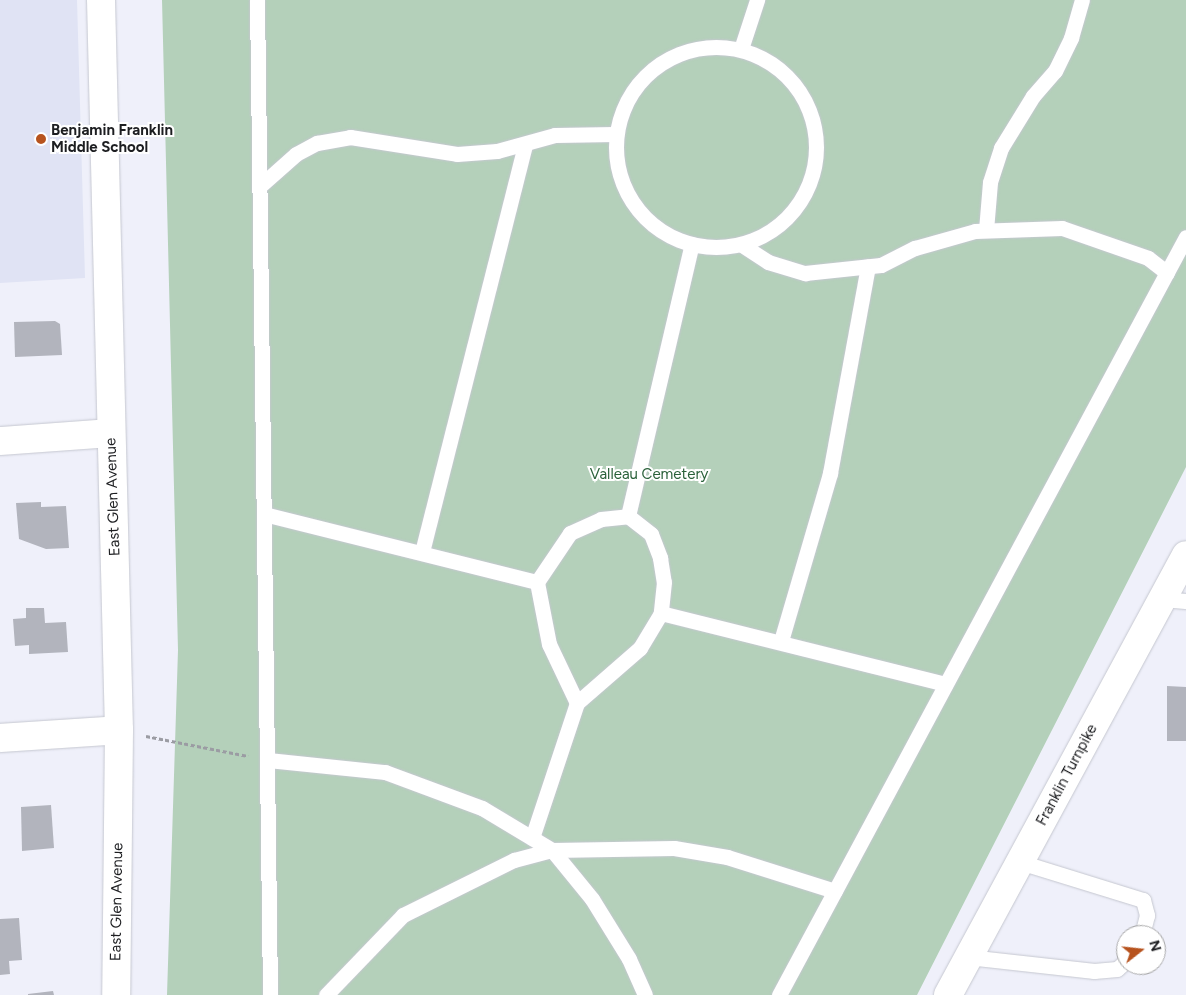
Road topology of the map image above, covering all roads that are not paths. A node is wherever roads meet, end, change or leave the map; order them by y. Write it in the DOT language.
graph roads {
  1 [pos="101,0"];
  2 [pos="257,0"];
  3 [pos="757,0"];
  4 [pos="1082,0"];
  5 [pos="741,49"];
  6 [pos="615,134"];
  7 [pos="525,145"];
  8 [pos="260,186"];
  9 [pos="986,230"];
  10 [pos="1186,237"];
  11 [pos="692,244"];
  12 [pos="742,245"];
  13 [pos="868,266"];
  14 [pos="1167,273"];
  15 [pos="111,433"];
  16 [pos="0,441"];
  17 [pos="264,514"];
  18 [pos="628,516"];
  19 [pos="422,552"];
  20 [pos="1186,555"];
  21 [pos="537,582"];
  22 [pos="1174,600"];
  23 [pos="661,613"];
  24 [pos="781,641"];
  25 [pos="946,684"];
  26 [pos="577,703"];
  27 [pos="119,730"];
  28 [pos="0,738"];
  29 [pos="268,760"];
  30 [pos="532,838"];
  31 [pos="552,850"];
  32 [pos="1020,862"];
  33 [pos="835,891"];
  34 [pos="1144,925"];
  35 [pos="968,957"];
  36 [pos="1116,969"];
  37 [pos="116,995"];
  38 [pos="270,995"];
  39 [pos="326,995"];
  40 [pos="645,995"];
  41 [pos="780,995"];
  42 [pos="948,995"];
  1 -- 15 [label="street, East Glen Avenue"];
  2 -- 8 [label="lane"];
  3 -- 5 [label="lane"];
  4 -- 9 [label="lane"];
  5 -- 6 [label="lane"];
  5 -- 12 [label="lane"];
  6 -- 7 [label="lane"];
  6 -- 11 [label="lane"];
  7 -- 8 [label="lane"];
  7 -- 19 [label="lane"];
  8 -- 17 [label="lane"];
  9 -- 13 [label="lane"];
  9 -- 14 [label="lane"];
  10 -- 14 [label="lane"];
  11 -- 12 [label="lane"];
  11 -- 18 [label="lane"];
  12 -- 13 [label="lane"];
  13 -- 24 [label="lane"];
  14 -- 25 [label="lane"];
  15 -- 16 [label="street"];
  15 -- 27 [label="street, East Glen Avenue"];
  17 -- 19 [label="lane"];
  17 -- 29 [label="lane"];
  18 -- 21 [label="lane"];
  18 -- 23 [label="lane"];
  19 -- 21 [label="lane"];
  20 -- 22 [label="street, Franklin Turnpike"];
  21 -- 26 [label="lane"];
  22 -- 32 [label="street, Franklin Turnpike"];
  23 -- 24 [label="lane"];
  23 -- 26 [label="lane"];
  24 -- 25 [label="lane"];
  25 -- 33 [label="lane"];
  26 -- 30 [label="lane"];
  27 -- 28 [label="street"];
  27 -- 37 [label="street, East Glen Avenue"];
  29 -- 30 [label="lane"];
  29 -- 38 [label="lane"];
  30 -- 31 [label="lane"];
  31 -- 33 [label="lane"];
  31 -- 39 [label="lane"];
  31 -- 40 [label="lane"];
  32 -- 34 [label="lane"];
  32 -- 35 [label="street, Franklin Turnpike"];
  33 -- 41 [label="lane"];
  35 -- 36 [label="lane"];
  35 -- 42 [label="street, Franklin Turnpike"];
}
